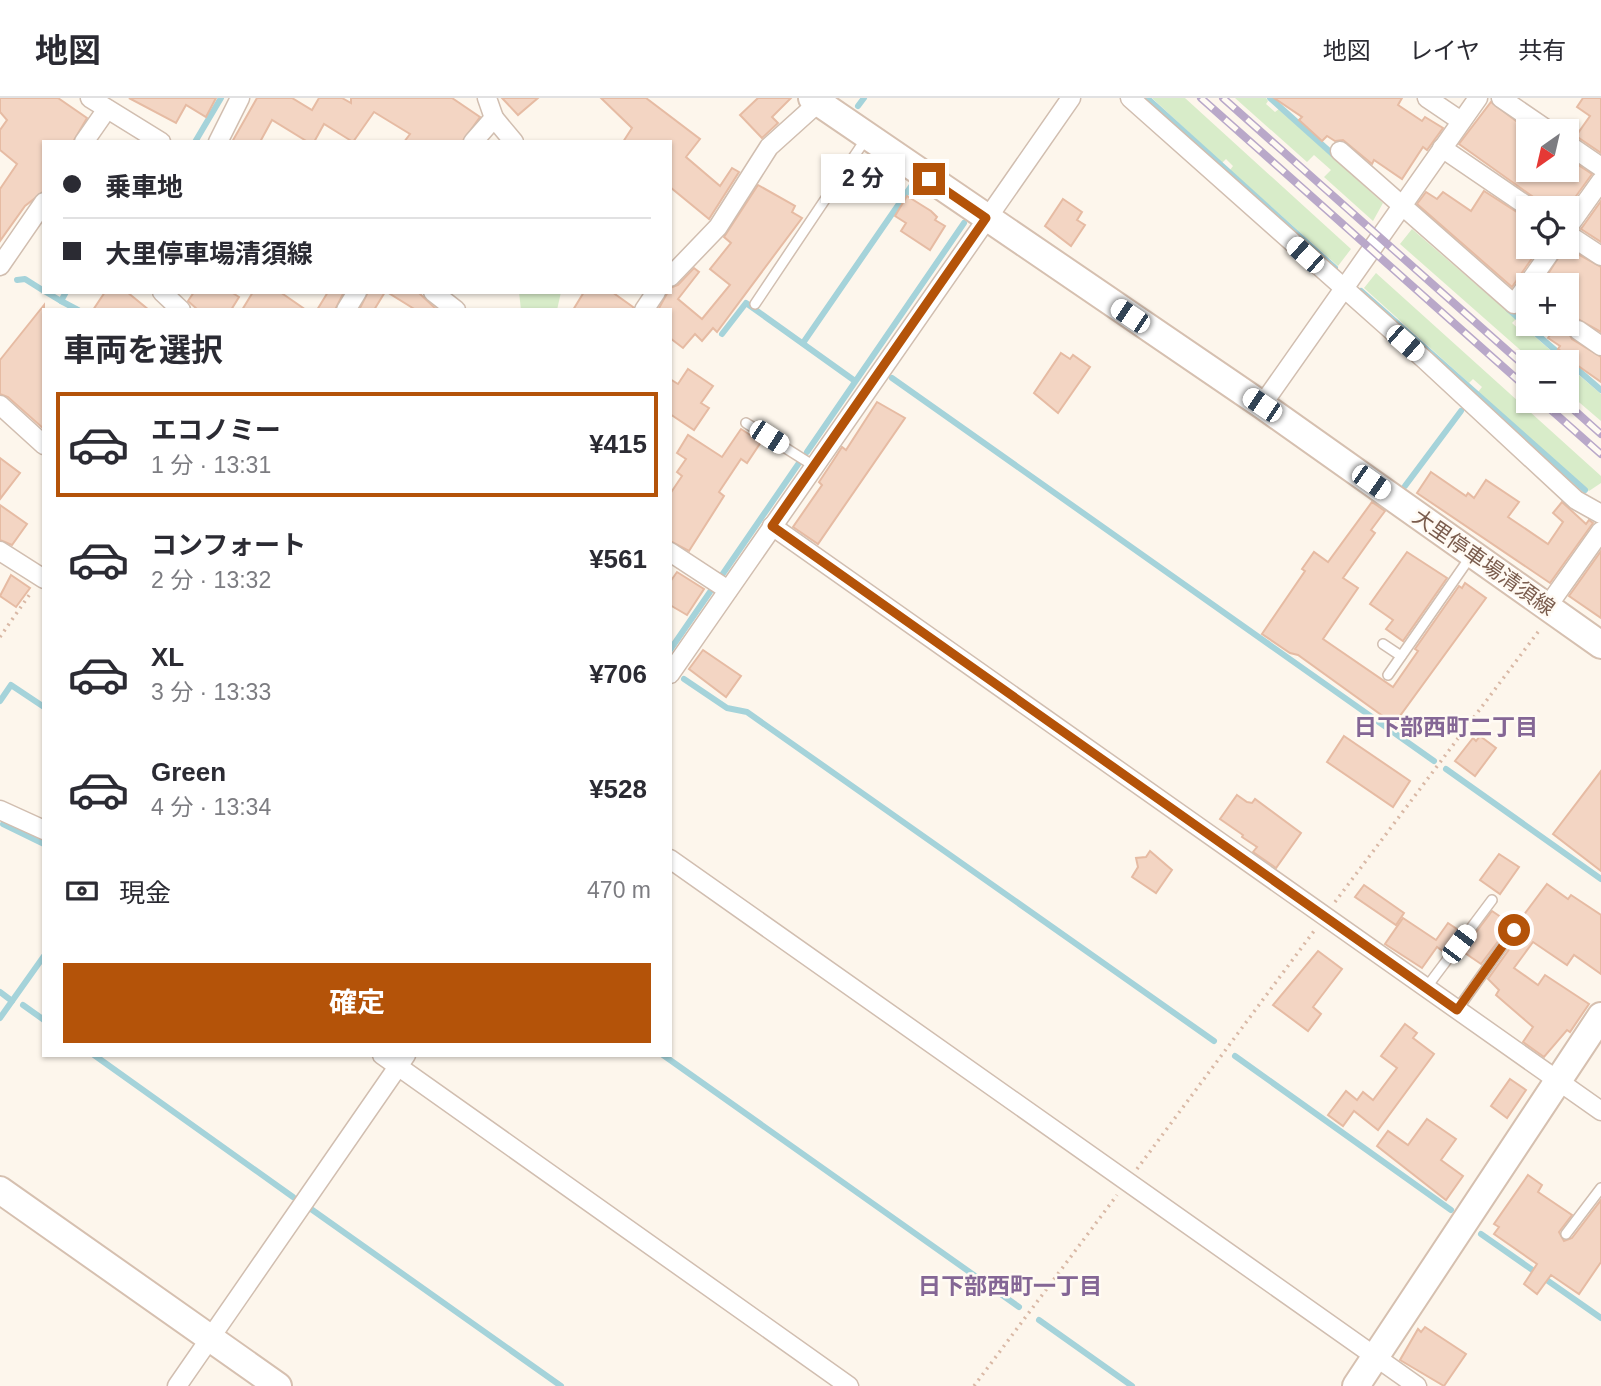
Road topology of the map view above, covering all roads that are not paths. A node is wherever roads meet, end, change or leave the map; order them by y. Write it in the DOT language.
graph roads {
  1 [pos="90,98"];
  2 [pos="240,98"];
  3 [pos="487,98"];
  4 [pos="1071,98"];
  5 [pos="1130,98"];
  6 [pos="1427,98"];
  7 [pos="1478,98"];
  8 [pos="1501,98"];
  9 [pos="816,100"];
  10 [pos="107,109"];
  11 [pos="494,118"];
  12 [pos="1532,119"];
  13 [pos="1461,121"];
  14 [pos="868,136"];
  15 [pos="85,140"];
  16 [pos="159,140"];
  17 [pos="219,140"];
  18 [pos="475,140"];
  19 [pos="512,140"];
  20 [pos="1442,148"];
  21 [pos="1340,151"];
  22 [pos="1579,152"];
  23 [pos="1601,167"];
  24 [pos="1601,181"];
  25 [pos="1516,198"];
  26 [pos="42,205"];
  27 [pos="1401,206"];
  28 [pos="1579,212"];
  29 [pos="986,218"];
  30 [pos="1579,240"];
  31 [pos="1601,256"];
  32 [pos="1546,259"];
  33 [pos="0,266"];
  34 [pos="672,275"];
  35 [pos="1343,289"];
  36 [pos="164,294"];
  37 [pos="436,294"];
  38 [pos="755,304"];
  39 [pos="179,308"];
  40 [pos="453,308"];
  41 [pos="1579,331"];
  42 [pos="1601,346"];
  43 [pos="0,405"];
  44 [pos="1262,405"];
  45 [pos="746,423"];
  46 [pos="42,443"];
  47 [pos="814,466"];
  48 [pos="1601,514"];
  49 [pos="772,526"];
  50 [pos="1601,531"];
  51 [pos="0,551"];
  52 [pos="672,553"];
  53 [pos="1472,554"];
  54 [pos="42,577"];
  55 [pos="728,590"];
  56 [pos="1550,609"];
  57 [pos="1383,644"];
  58 [pos="1601,645"];
  59 [pos="1401,656"];
  60 [pos="672,671"];
  61 [pos="1388,675"];
  62 [pos="0,810"];
  63 [pos="42,829"];
  64 [pos="672,860"];
  65 [pos="1492,900"];
  66 [pos="1514,930"];
  67 [pos="1426,988"];
  68 [pos="1457,1010"];
  69 [pos="1601,1016"];
  70 [pos="402,1061"];
  71 [pos="1558,1081"];
  72 [pos="1601,1111"];
  73 [pos="1601,1188"];
  74 [pos="0,1190"];
  75 [pos="1566,1234"];
  76 [pos="210,1338"];
  77 [pos="1375,1357"];
  78 [pos="177,1386"];
  79 [pos="278,1386"];
  80 [pos="849,1386"];
  81 [pos="1356,1386"];
  82 [pos="1417,1386"];
  1 -- 10 [label="street"];
  2 -- 17 [label="street"];
  3 -- 11 [label="street"];
  4 -- 29 [label="street"];
  5 -- 35 [label="street"];
  6 -- 13 [label="street"];
  7 -- 13 [label="street"];
  8 -- 12 [label="street"];
  9 -- 14 [label="main road, 大里停車場清須線"];
  9 -- 34 [label="street"];
  10 -- 15 [label="street"];
  10 -- 16 [label="street"];
  11 -- 18 [label="street"];
  11 -- 19 [label="street"];
  13 -- 20 [label="street"];
  14 -- 29 [label="main road, 大里停車場清須線"];
  14 -- 38 [label="lane"];
  20 -- 25 [label="street"];
  20 -- 27 [label="street"];
  21 -- 27 [label="street"];
  22 -- 23 [label="street"];
  24 -- 28 [label="street"];
  26 -- 33 [label="street"];
  27 -- 32 [label="street"];
  27 -- 35 [label="street"];
  29 -- 44 [label="main road, 大里停車場清須線"];
  29 -- 47 [label="street"];
  30 -- 31 [label="street"];
  35 -- 44 [label="street"];
  35 -- 48 [label="street"];
  36 -- 39 [label="street"];
  37 -- 40 [label="street"];
  41 -- 42 [label="street"];
  43 -- 46 [label="street"];
  44 -- 53 [label="main road, 大里停車場清須線"];
  45 -- 47 [label="lane"];
  47 -- 49 [label="street"];
  49 -- 55 [label="street"];
  49 -- 67 [label="street"];
  50 -- 56 [label="street"];
  51 -- 54 [label="street"];
  52 -- 55 [label="street"];
  53 -- 56 [label="main road, 大里停車場清須線"];
  53 -- 59 [label="lane"];
  55 -- 60 [label="street"];
  56 -- 58 [label="main road, 大里停車場清須線"];
  57 -- 59 [label="lane"];
  59 -- 61 [label="lane"];
  62 -- 63 [label="street"];
  64 -- 77 [label="street"];
  65 -- 67 [label="lane"];
  66 -- 68 [label="lane"];
  67 -- 68 [label="street"];
  68 -- 71 [label="street"];
  69 -- 71 [label="main road"];
  70 -- 76 [label="street"];
  70 -- 80 [label="street"];
  71 -- 72 [label="street"];
  71 -- 77 [label="main road"];
  73 -- 75 [label="lane"];
  74 -- 76 [label="main road"];
  76 -- 78 [label="street"];
  76 -- 79 [label="main road"];
  77 -- 81 [label="main road"];
  77 -- 82 [label="street"];
}
